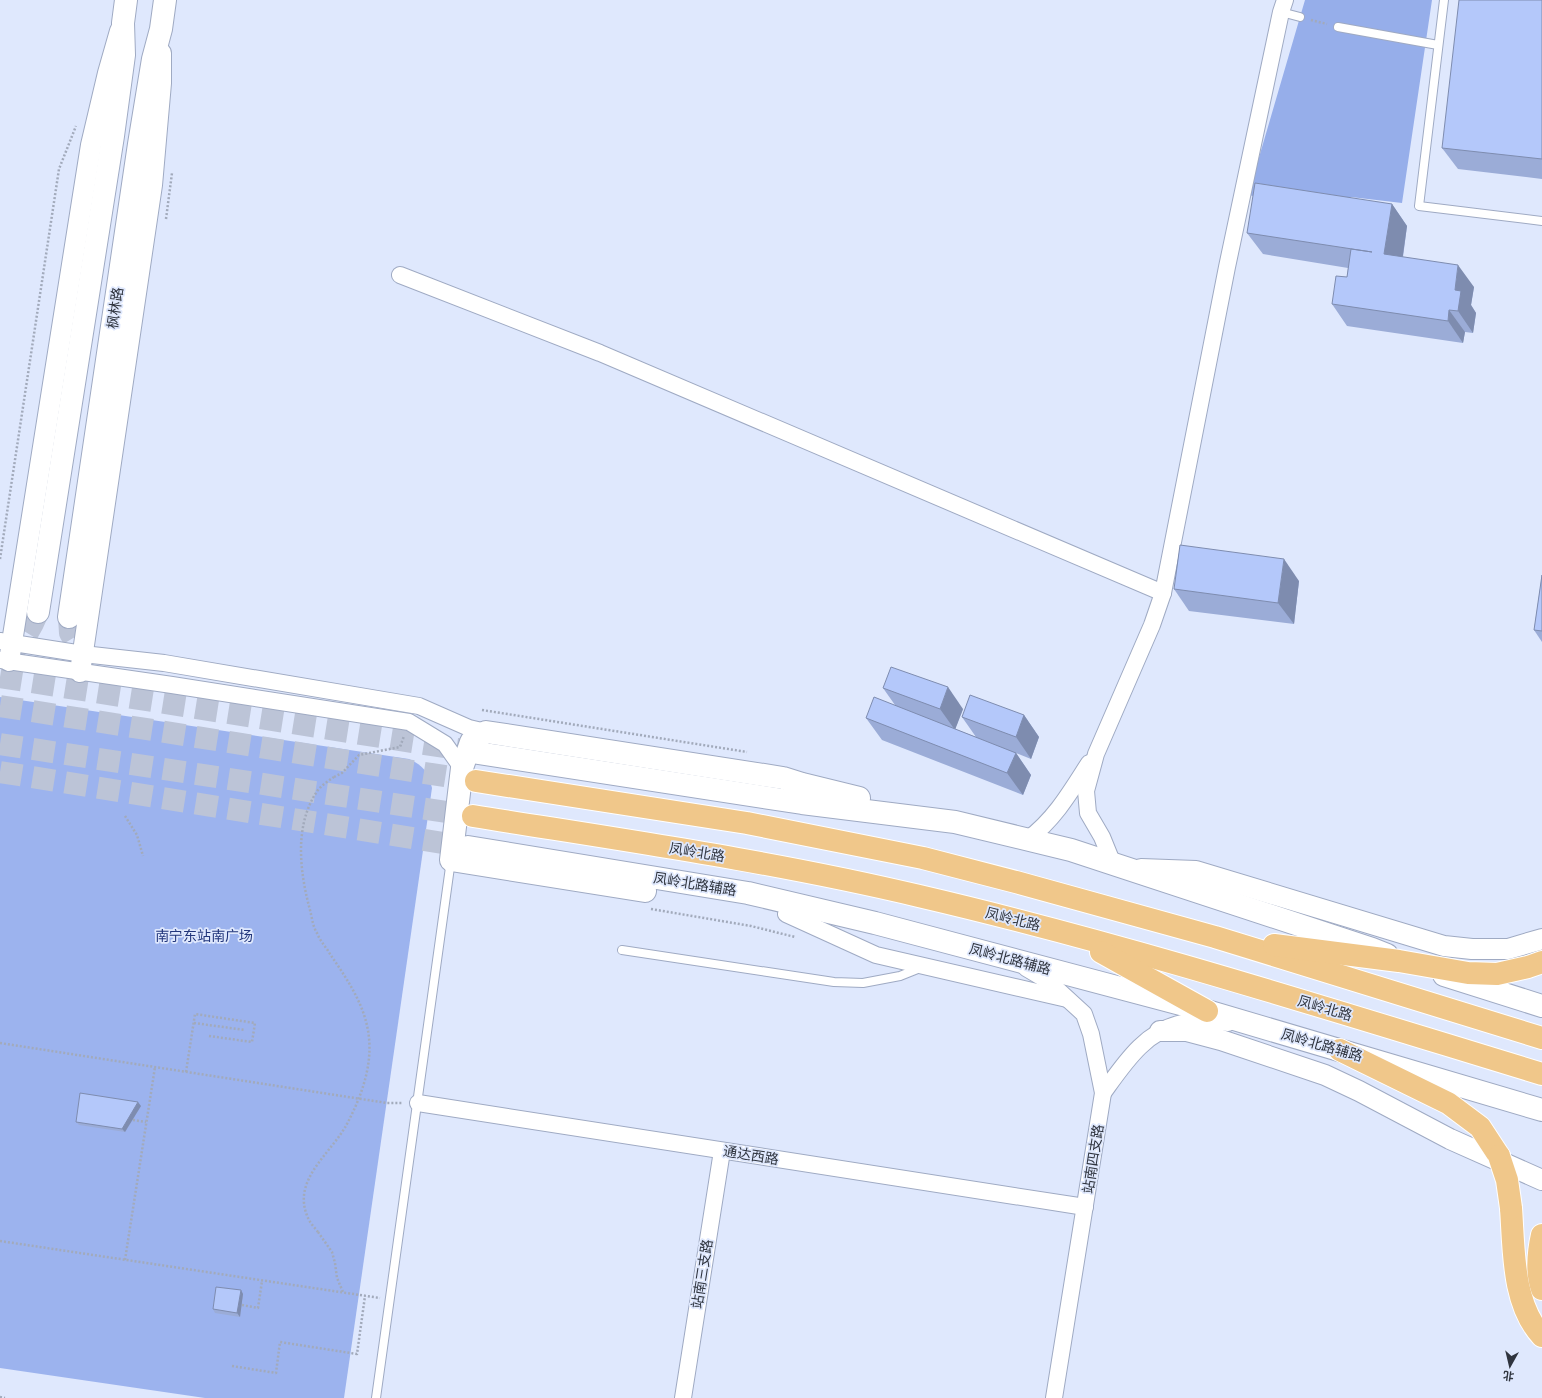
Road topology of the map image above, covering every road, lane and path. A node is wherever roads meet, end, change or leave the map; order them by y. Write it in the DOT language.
graph roads {
  1 [pos="126,0"];
  2 [pos="165,0"];
  3 [pos="1444,0"];
  4 [pos="1283,6"];
  5 [pos="1300,17"];
  6 [pos="123,24"];
  7 [pos="1338,27"];
  8 [pos="161,29"];
  9 [pos="1438,45"];
  10 [pos="78,120"];
  11 [pos="1542,221"];
  12 [pos="400,275"];
  13 [pos="0,559"];
  14 [pos="1163,593"];
  15 [pos="27,614"];
  16 [pos="78,621"];
  17 [pos="6,651"];
  18 [pos="81,663"];
  19 [pos="409,722"];
  20 [pos="486,732"];
  21 [pos="478,753"];
  22 [pos="1096,754"];
  23 [pos="469,774"];
  24 [pos="125,816"];
  25 [pos="473,816"];
  26 [pos="955,822"];
  27 [pos="1028,839"];
  28 [pos="468,847"];
  29 [pos="143,856"];
  30 [pos="451,860"];
  31 [pos="1119,866"];
  32 [pos="650,908"];
  33 [pos="786,914"];
  34 [pos="875,924"];
  35 [pos="1067,932"];
  36 [pos="796,937"];
  37 [pos="1215,937"];
  38 [pos="1542,938"];
  39 [pos="622,950"];
  40 [pos="1010,959"];
  41 [pos="1399,960"];
  42 [pos="1542,962"];
  43 [pos="925,966"];
  44 [pos="1069,1000"];
  45 [pos="1542,1006"];
  46 [pos="1207,1011"];
  47 [pos="194,1023"];
  48 [pos="1257,1026"];
  49 [pos="245,1030"];
  50 [pos="1160,1031"];
  51 [pos="209,1036"];
  52 [pos="1542,1038"];
  53 [pos="0,1043"];
  54 [pos="1340,1050"];
  55 [pos="154,1067"];
  56 [pos="186,1072"];
  57 [pos="1542,1074"];
  58 [pos="1103,1093"];
  59 [pos="418,1103"];
  60 [pos="1542,1110"];
  61 [pos="133,1120"];
  62 [pos="146,1122"];
  63 [pos="722,1151"];
  64 [pos="1542,1180"];
  65 [pos="1085,1207"];
  66 [pos="1542,1235"];
  67 [pos="0,1241"];
  68 [pos="125,1260"];
  69 [pos="262,1281"];
  70 [pos="1542,1289"];
  71 [pos="343,1293"];
  72 [pos="365,1296"];
  73 [pos="390,1300"];
  74 [pos="242,1306"];
  75 [pos="1542,1336"];
  76 [pos="232,1366"];
  77 [pos="0,1397"];
  78 [pos="5,1398"];
  79 [pos="376,1398"];
  80 [pos="683,1398"];
  81 [pos="1054,1398"];
  1 -- 6 [label="main road, 枫林路"];
  2 -- 8 [label="main road, 枫林路"];
  3 -- 9 [label="lane"];
  4 -- 5 [label="lane"];
  4 -- 14 [label="street"];
  5 -- 7 [label="path"];
  6 -- 15 [label="main road, 枫林路"];
  6 -- 15 [label="street"];
  7 -- 9 [label="lane"];
  8 -- 16 [label="main road, 枫林路"];
  8 -- 16 [label="street"];
  9 -- 11 [label="lane"];
  10 -- 13 [label="path"];
  12 -- 14 [label="street"];
  14 -- 22 [label="street"];
  15 -- 17 [label="street"];
  16 -- 18 [label="street"];
  17 -- 18 [label="street"];
  18 -- 19 [label="street"];
  18 -- 20 [label="street"];
  19 -- 23 [label="street"];
  19 -- 71 [label="path, bridge"];
  20 -- 23 [label="main road"];
  20 -- 26 [label="main road"];
  21 -- 26 [label="main road"];
  22 -- 27 [label="street"];
  22 -- 31 [label="street"];
  23 -- 30 [label="main road"];
  23 -- 37 [label="highway"];
  24 -- 29 [label="path"];
  25 -- 35 [label="highway, 凤岭北路"];
  26 -- 27 [label="main road"];
  27 -- 31 [label="main road"];
  28 -- 34 [label="main road, 凤岭北路辅路"];
  30 -- 33 [label="main road"];
  30 -- 59 [label="lane"];
  31 -- 38 [label="street"];
  31 -- 41 [label="main road"];
  32 -- 36 [label="path"];
  33 -- 34 [label="main road"];
  33 -- 43 [label="street"];
  34 -- 40 [label="main road, 凤岭北路辅路"];
  35 -- 46 [label="highway"];
  35 -- 57 [label="highway, 凤岭北路"];
  37 -- 41 [label="highway"];
  37 -- 52 [label="highway"];
  39 -- 43 [label="lane"];
  40 -- 44 [label="street, 站南四支路"];
  40 -- 46 [label="main road, 凤岭北路辅路"];
  41 -- 42 [label="highway"];
  41 -- 45 [label="main road"];
  43 -- 44 [label="street"];
  44 -- 58 [label="street, 站南四支路"];
  46 -- 48 [label="main road, 凤岭北路辅路"];
  47 -- 49 [label="path"];
  47 -- 51 [label="path"];
  47 -- 56 [label="path"];
  48 -- 50 [label="street"];
  48 -- 54 [label="main road, 凤岭北路辅路"];
  50 -- 58 [label="street"];
  50 -- 64 [label="street"];
  53 -- 55 [label="path"];
  54 -- 60 [label="main road, 凤岭北路辅路"];
  54 -- 75 [label="highway, bridge"];
  55 -- 56 [label="path"];
  55 -- 62 [label="path"];
  56 -- 59 [label="path"];
  58 -- 65 [label="street, 站南四支路"];
  59 -- 63 [label="street, 通达西路"];
  59 -- 73 [label="lane"];
  61 -- 62 [label="path"];
  62 -- 68 [label="path"];
  63 -- 65 [label="street, 通达西路"];
  63 -- 80 [label="street, 站南三支路"];
  65 -- 81 [label="street, 站南四支路"];
  66 -- 70 [label="highway"];
  67 -- 68 [label="path"];
  68 -- 69 [label="path"];
  69 -- 71 [label="path"];
  69 -- 74 [label="path"];
  71 -- 72 [label="path"];
  72 -- 73 [label="path"];
  72 -- 76 [label="path"];
  73 -- 79 [label="lane"];
  77 -- 78 [label="path"];
}
